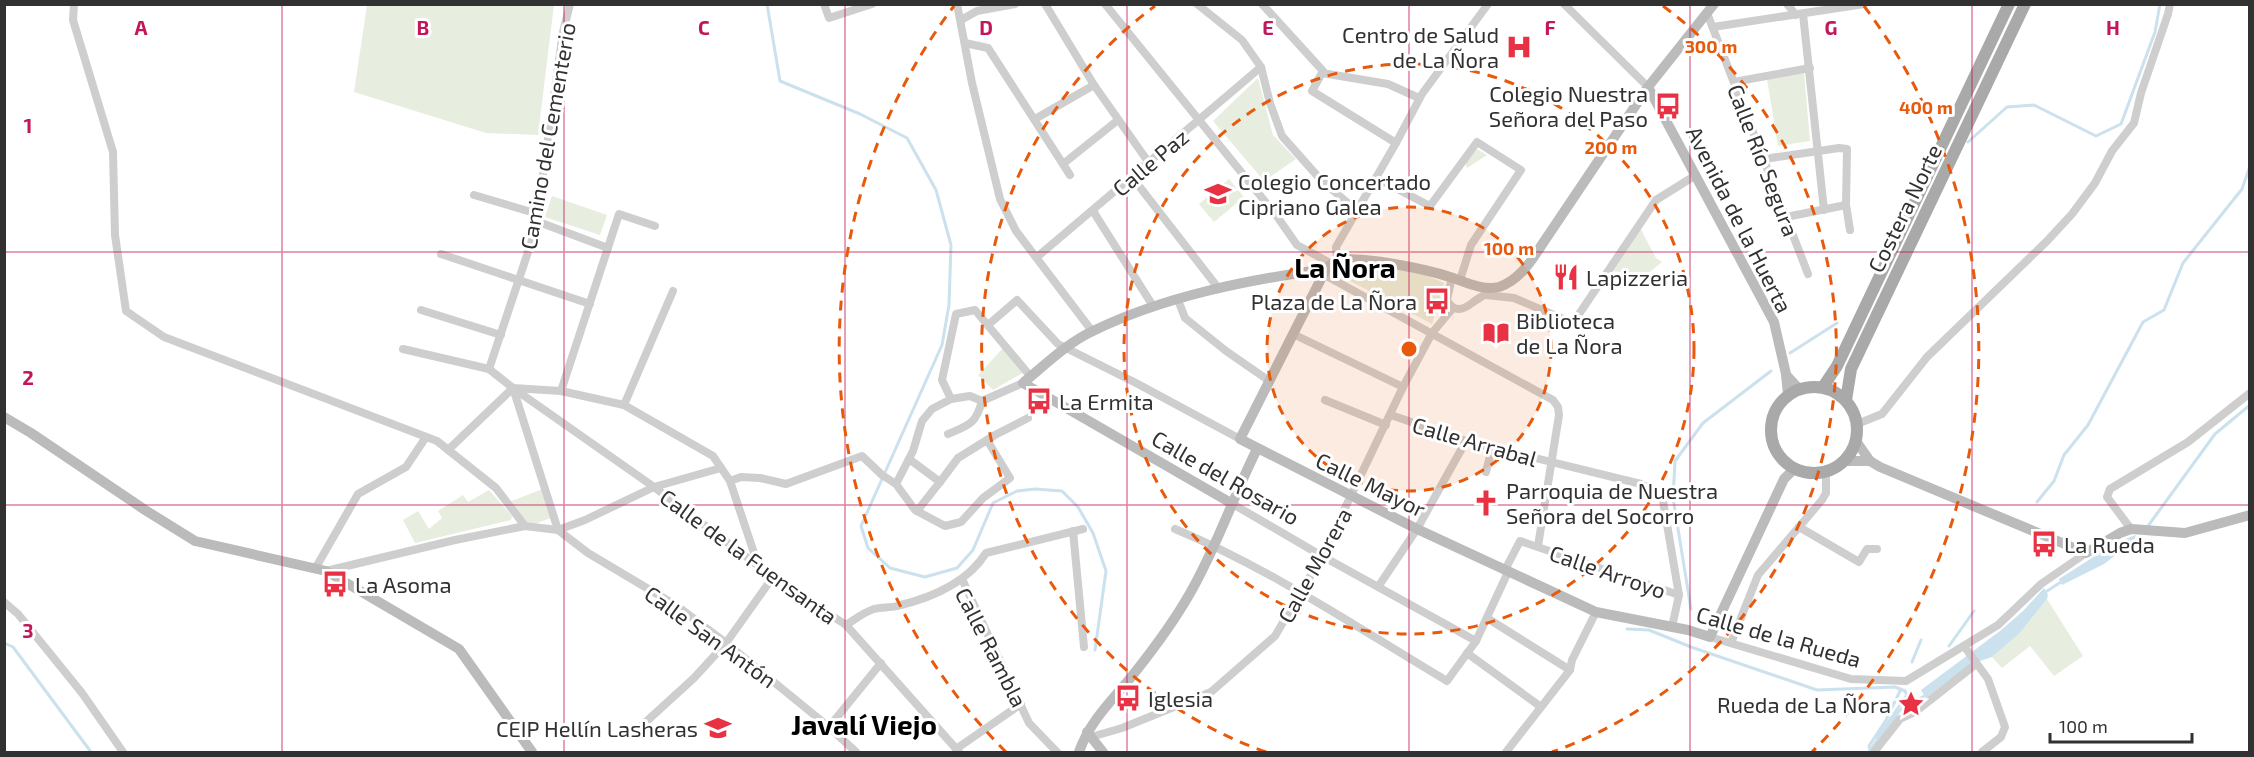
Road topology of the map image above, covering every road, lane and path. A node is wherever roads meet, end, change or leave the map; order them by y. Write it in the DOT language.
graph roads {
  1 [pos="74,4"];
  2 [pos="570,4"];
  3 [pos="824,4"];
  4 [pos="872,4"];
  5 [pos="957,4"];
  6 [pos="1015,4"];
  7 [pos="1045,4"];
  8 [pos="1105,4"];
  9 [pos="1197,4"];
  10 [pos="1262,4"];
  11 [pos="1488,4"];
  12 [pos="1564,4"];
  13 [pos="1787,4"];
  14 [pos="1864,4"];
  15 [pos="2009,4"];
  16 [pos="2025,4"];
  17 [pos="2170,4"];
  18 [pos="977,8"];
  19 [pos="1710,9"];
  20 [pos="1800,14"];
  21 [pos="961,20"];
  22 [pos="1713,27"];
  23 [pos="965,44"];
  24 [pos="1262,67"];
  25 [pos="1810,68"];
  26 [pos="1323,72"];
  27 [pos="1734,82"];
  28 [pos="1094,85"];
  29 [pos="1648,87"];
  30 [pos="1419,99"];
  31 [pos="1035,119"];
  32 [pos="1118,120"];
  33 [pos="1199,120"];
  34 [pos="1396,143"];
  35 [pos="1818,151"];
  36 [pos="1764,159"];
  37 [pos="1149,163"];
  38 [pos="1063,164"];
  39 [pos="1696,175"];
  40 [pos="1071,176"];
  41 [pos="1132,177"];
  42 [pos="1376,178"];
  43 [pos="474,195"];
  44 [pos="1846,205"];
  45 [pos="1093,210"];
  46 [pos="1356,210"];
  47 [pos="1824,210"];
  48 [pos="1786,217"];
  49 [pos="537,218"];
  50 [pos="655,226"];
  51 [pos="1850,230"];
  52 [pos="608,248"];
  53 [pos="441,254"];
  54 [pos="1037,257"];
  55 [pos="1329,267"];
  56 [pos="1808,274"];
  57 [pos="1456,279"];
  58 [pos="519,281"];
  59 [pos="1509,282"];
  60 [pos="1472,285"];
  61 [pos="1219,289"];
  62 [pos="673,291"];
  63 [pos="1489,291"];
  64 [pos="1514,298"];
  65 [pos="1178,300"];
  66 [pos="1472,303"];
  67 [pos="590,304"];
  68 [pos="1153,306"];
  69 [pos="1453,308"];
  70 [pos="421,310"];
  71 [pos="988,325"];
  72 [pos="1092,332"];
  73 [pos="1432,333"];
  74 [pos="1293,334"];
  75 [pos="501,335"];
  76 [pos="1065,348"];
  77 [pos="403,349"];
  78 [pos="489,369"];
  79 [pos="1027,380"];
  80 [pos="1268,380"];
  81 [pos="1403,387"];
  82 [pos="1823,387"];
  83 [pos="513,388"];
  84 [pos="561,392"];
  85 [pos="1794,392"];
  86 [pos="2250,393"];
  87 [pos="951,399"];
  88 [pos="1325,400"];
  89 [pos="1846,400"];
  90 [pos="982,401"];
  91 [pos="624,405"];
  92 [pos="1391,416"];
  93 [pos="4,417"];
  94 [pos="1029,418"];
  95 [pos="1857,424"];
  96 [pos="1386,425"];
  97 [pos="948,434"];
  98 [pos="426,436"];
  99 [pos="1240,439"];
  100 [pos="987,440"];
  101 [pos="1466,441"];
  102 [pos="1856,441"];
  103 [pos="1492,448"];
  104 [pos="1257,449"];
  105 [pos="448,450"];
  106 [pos="909,459"];
  107 [pos="1844,461"];
  108 [pos="1870,461"];
  109 [pos="1552,463"];
  110 [pos="721,468"];
  111 [pos="1795,468"];
  112 [pos="1826,471"];
  113 [pos="1486,472"];
  114 [pos="730,481"];
  115 [pos="940,482"];
  116 [pos="896,484"];
  117 [pos="654,487"];
  118 [pos="1351,496"];
  119 [pos="1231,502"];
  120 [pos="917,511"];
  121 [pos="2250,515"];
  122 [pos="525,526"];
  123 [pos="1799,527"];
  124 [pos="1083,528"];
  125 [pos="1175,529"];
  126 [pos="1417,529"];
  127 [pos="2133,529"];
  128 [pos="558,530"];
  129 [pos="1073,531"];
  130 [pos="1214,545"];
  131 [pos="1538,546"];
  132 [pos="1877,549"];
  133 [pos="2086,553"];
  134 [pos="1322,556"];
  135 [pos="759,566"];
  136 [pos="321,570"];
  137 [pos="1507,571"];
  138 [pos="773,577"];
  139 [pos="962,579"];
  140 [pos="1377,587"];
  141 [pos="1300,592"];
  142 [pos="1679,595"];
  143 [pos="4,602"];
  144 [pos="1596,612"];
  145 [pos="1487,618"];
  146 [pos="846,625"];
  147 [pos="1672,627"];
  148 [pos="1710,637"];
  149 [pos="1476,642"];
  150 [pos="726,643"];
  151 [pos="1731,643"];
  152 [pos="1084,647"];
  153 [pos="1966,650"];
  154 [pos="1467,653"];
  155 [pos="881,663"];
  156 [pos="1976,664"];
  157 [pos="1570,670"];
  158 [pos="1021,704"];
  159 [pos="1541,707"];
  160 [pos="829,727"];
  161 [pos="637,730"];
  162 [pos="1089,735"];
  163 [pos="958,751"];
  164 [pos="123,753"];
  165 [pos="532,753"];
  166 [pos="856,753"];
  167 [pos="1057,753"];
  168 [pos="1078,753"];
  169 [pos="1103,753"];
  170 [pos="1506,753"];
  171 [pos="1874,753"];
  172 [pos="1982,753"];
  1 -- 98 [label="street"];
  2 -- 49 [label="street, Camino del Cementerio"];
  3 -- 4 [label="street"];
  5 -- 21 [label="street"];
  6 -- 18 [label="street"];
  7 -- 28 [label="street"];
  8 -- 33 [label="street"];
  9 -- 24 [label="street"];
  10 -- 26 [label="street"];
  11 -- 30 [label="street"];
  12 -- 29 [label="street"];
  13 -- 20 [label="street"];
  14 -- 20 [label="street"];
  15 -- 82 [label="main road, Costera Norte"];
  16 -- 89 [label="main road, Costera Norte"];
  17 -- 95 [label="street"];
  18 -- 21 [label="street"];
  19 -- 22 [label="street, Calle Río Segura"];
  19 -- 29 [label="street"];
  20 -- 22 [label="street"];
  20 -- 25 [label="street"];
  21 -- 23 [label="street"];
  22 -- 27 [label="street, Calle Río Segura"];
  23 -- 31 [label="street"];
  23 -- 54 [label="street"];
  24 -- 33 [label="street, Calle Paz"];
  24 -- 46 [label="street"];
  25 -- 27 [label="street"];
  25 -- 35 [label="street"];
  26 -- 30 [label="street"];
  26 -- 34 [label="street"];
  27 -- 36 [label="street, Calle Río Segura"];
  28 -- 31 [label="street"];
  28 -- 32 [label="street"];
  29 -- 39 [label="street, Avenida de la Huerta"];
  29 -- 59 [label="street"];
  30 -- 34 [label="street"];
  31 -- 38 [label="street"];
  32 -- 37 [label="street"];
  32 -- 38 [label="street"];
  33 -- 37 [label="street, Calle Paz"];
  33 -- 55 [label="street"];
  34 -- 42 [label="street"];
  35 -- 36 [label="street"];
  35 -- 44 [label="street"];
  35 -- 47 [label="street"];
  36 -- 48 [label="street, Calle Río Segura"];
  37 -- 41 [label="street, Calle Paz"];
  38 -- 40 [label="street"];
  39 -- 64 [label="street"];
  39 -- 85 [label="street, Avenida de la Huerta"];
  41 -- 45 [label="street, Calle Paz"];
  41 -- 61 [label="street"];
  42 -- 46 [label="street"];
  42 -- 57 [label="street"];
  43 -- 49 [label="street"];
  44 -- 47 [label="street"];
  44 -- 51 [label="street"];
  45 -- 54 [label="street, Calle Paz"];
  45 -- 68 [label="street"];
  46 -- 55 [label="street"];
  47 -- 48 [label="street"];
  48 -- 56 [label="street, Calle Río Segura"];
  49 -- 52 [label="street"];
  49 -- 58 [label="street, Camino del Cementerio"];
  50 -- 52 [label="street"];
  52 -- 67 [label="street"];
  53 -- 58 [label="street"];
  54 -- 72 [label="street"];
  55 -- 57 [label="street"];
  55 -- 61 [label="street"];
  55 -- 73 [label="street"];
  55 -- 74 [label="street"];
  57 -- 60 [label="street"];
  57 -- 69 [label="street"];
  58 -- 67 [label="street"];
  58 -- 75 [label="street, Camino del Cementerio"];
  59 -- 63 [label="street"];
  59 -- 64 [label="street"];
  60 -- 63 [label="street"];
  60 -- 66 [label="street"];
  61 -- 65 [label="street"];
  62 -- 91 [label="street"];
  63 -- 64 [label="street"];
  63 -- 66 [label="street"];
  65 -- 68 [label="street"];
  65 -- 80 [label="street"];
  66 -- 69 [label="street"];
  67 -- 84 [label="street"];
  68 -- 72 [label="street"];
  69 -- 73 [label="street, Calle Morera"];
  70 -- 75 [label="street"];
  71 -- 76 [label="street, Calle Mayor"];
  71 -- 79 [label="street"];
  71 -- 87 [label="street"];
  72 -- 76 [label="street"];
  73 -- 81 [label="street, Calle Morera"];
  73 -- 109 [label="street"];
  74 -- 80 [label="street"];
  74 -- 81 [label="street"];
  75 -- 78 [label="street, Camino del Cementerio"];
  76 -- 79 [label="street"];
  76 -- 99 [label="street, Calle Mayor"];
  77 -- 78 [label="street"];
  78 -- 83 [label="street, Calle de la Fuensanta"];
  79 -- 90 [label="street"];
  79 -- 119 [label="street, Calle del Rosario"];
  80 -- 99 [label="street"];
  81 -- 92 [label="street, Calle Morera"];
  82 -- 85 [label="main road"];
  82 -- 89 [label="main road"];
  83 -- 84 [label="street"];
  83 -- 105 [label="street"];
  83 -- 117 [label="street, Calle de la Fuensanta"];
  83 -- 128 [label="street"];
  84 -- 91 [label="street"];
  85 -- 111 [label="main road"];
  86 -- 127 [label="street"];
  87 -- 90 [label="street"];
  87 -- 106 [label="street"];
  88 -- 96 [label="street"];
  89 -- 95 [label="main road"];
  90 -- 97 [label="street"];
  91 -- 110 [label="street"];
  92 -- 96 [label="street, Calle Morera"];
  92 -- 101 [label="street, Calle Arrabal"];
  93 -- 136 [label="street"];
  94 -- 100 [label="street"];
  95 -- 102 [label="main road"];
  96 -- 118 [label="street, Calle Morera"];
  98 -- 105 [label="street"];
  98 -- 136 [label="street"];
  99 -- 104 [label="street, Calle Mayor"];
  100 -- 115 [label="street"];
  100 -- 120 [label="street"];
  101 -- 103 [label="street, Calle Arrabal"];
  101 -- 126 [label="street"];
  102 -- 107 [label="main road"];
  102 -- 108 [label="street"];
  103 -- 109 [label="street, Calle Arrabal"];
  103 -- 113 [label="street"];
  104 -- 118 [label="street, Calle Mayor"];
  104 -- 119 [label="street"];
  105 -- 122 [label="street"];
  106 -- 115 [label="street"];
  106 -- 116 [label="street"];
  107 -- 108 [label="street"];
  107 -- 112 [label="main road"];
  108 -- 133 [label="street"];
  109 -- 131 [label="street"];
  109 -- 142 [label="street, Calle Arrabal"];
  110 -- 114 [label="street"];
  110 -- 117 [label="street"];
  111 -- 112 [label="main road"];
  111 -- 148 [label="street"];
  112 -- 123 [label="street"];
  114 -- 116 [label="street"];
  114 -- 135 [label="street"];
  115 -- 120 [label="street"];
  116 -- 120 [label="street"];
  117 -- 128 [label="street"];
  117 -- 135 [label="street, Calle de la Fuensanta"];
  118 -- 126 [label="street, Calle Mayor"];
  118 -- 134 [label="street, Calle Morera"];
  119 -- 130 [label="street"];
  119 -- 134 [label="street, Calle del Rosario"];
  121 -- 127 [label="street"];
  122 -- 128 [label="street"];
  122 -- 136 [label="street"];
  123 -- 132 [label="street"];
  123 -- 151 [label="street"];
  124 -- 129 [label="street"];
  125 -- 130 [label="street"];
  126 -- 137 [label="street, Calle Mayor"];
  126 -- 140 [label="street"];
  127 -- 133 [label="street"];
  128 -- 150 [label="street, Calle San Antón"];
  129 -- 139 [label="street"];
  129 -- 152 [label="street"];
  130 -- 141 [label="street"];
  130 -- 162 [label="street"];
  131 -- 137 [label="street"];
  131 -- 142 [label="street, Calle Arroyo"];
  133 -- 153 [label="street, Calle de la Rueda"];
  134 -- 140 [label="street, Calle del Rosario"];
  134 -- 141 [label="street, Calle Morera"];
  135 -- 138 [label="street, Calle de la Fuensanta"];
  136 -- 165 [label="street"];
  137 -- 144 [label="street, Calle Mayor"];
  137 -- 145 [label="street"];
  138 -- 146 [label="street, Calle de la Fuensanta"];
  138 -- 150 [label="street"];
  139 -- 146 [label="street, Calle Rambla"];
  139 -- 158 [label="street, Calle Rambla"];
  140 -- 149 [label="street, Calle del Rosario"];
  141 -- 154 [label="street"];
  141 -- 162 [label="street, Calle Morera"];
  142 -- 147 [label="street"];
  143 -- 164 [label="street"];
  144 -- 147 [label="street, Calle Mayor"];
  144 -- 157 [label="street"];
  145 -- 149 [label="street"];
  145 -- 157 [label="street"];
  146 -- 155 [label="street, Calle de la Fuensanta"];
  147 -- 148 [label="street, Calle de la Rueda"];
  148 -- 151 [label="street, Calle de la Rueda"];
  149 -- 154 [label="street"];
  150 -- 160 [label="street, Calle San Antón"];
  150 -- 161 [label="street"];
  151 -- 153 [label="street, Calle de la Rueda"];
  153 -- 156 [label="street"];
  154 -- 159 [label="street"];
  155 -- 160 [label="street"];
  155 -- 163 [label="street, Calle de la Fuensanta"];
  156 -- 171 [label="street"];
  156 -- 172 [label="street"];
  157 -- 159 [label="street"];
  158 -- 163 [label="street"];
  158 -- 167 [label="street, Calle Rambla"];
  159 -- 170 [label="street"];
  160 -- 166 [label="street, Calle San Antón"];
  162 -- 168 [label="street"];
  162 -- 169 [label="street"];
}
